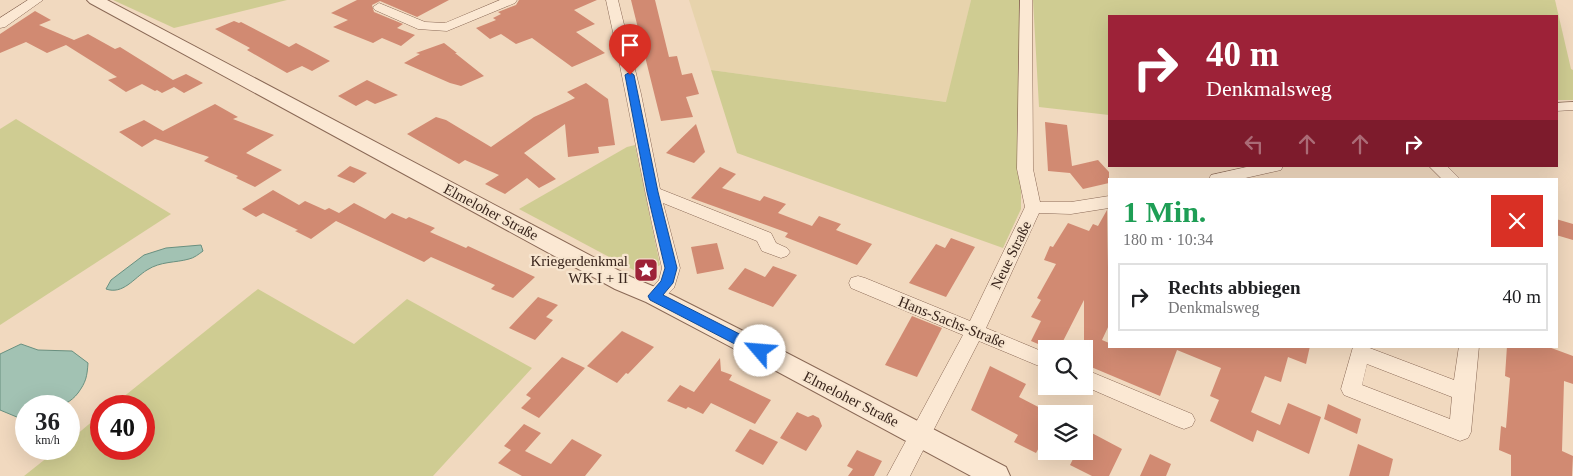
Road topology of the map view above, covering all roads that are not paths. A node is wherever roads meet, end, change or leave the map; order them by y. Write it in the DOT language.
graph roads {
  1 [pos="36,0"];
  2 [pos="95,0"];
  3 [pos="511,0"];
  4 [pos="612,0"];
  5 [pos="1026,0"];
  6 [pos="378,7"];
  7 [pos="0,24"];
  8 [pos="1573,106"];
  9 [pos="1558,107"];
  10 [pos="1271,167"];
  11 [pos="1438,167"];
  12 [pos="1221,178"];
  13 [pos="1451,178"];
  14 [pos="652,192"];
  15 [pos="1108,202"];
  16 [pos="1033,207"];
  17 [pos="781,252"];
  18 [pos="858,283"];
  19 [pos="654,296"];
  20 [pos="975,330"];
  21 [pos="1469,348"];
  22 [pos="1038,358"];
  23 [pos="1093,381"];
  24 [pos="1463,392"];
  25 [pos="1184,420"];
  26 [pos="919,434"];
  27 [pos="898,476"];
  28 [pos="996,476"];
  1 -- 7 [label="street"];
  2 -- 19 [label="street, Elmeloher Straße"];
  3 -- 6 [label="street"];
  4 -- 14 [label="street"];
  5 -- 16 [label="street, Neue Straße"];
  8 -- 9 [label="street"];
  10 -- 12 [label="street"];
  11 -- 13 [label="street"];
  14 -- 17 [label="street"];
  14 -- 19 [label="street"];
  15 -- 16 [label="street"];
  16 -- 20 [label="street, Neue Straße"];
  18 -- 20 [label="street, Hans-Sachs-Straße"];
  19 -- 26 [label="street, Elmeloher Straße"];
  20 -- 22 [label="street, Hans-Sachs-Straße"];
  20 -- 26 [label="street, Neue Straße"];
  21 -- 24 [label="street"];
  23 -- 25 [label="street"];
  24 -- 24 [label="street"];
  26 -- 27 [label="street, Neue Straße"];
  26 -- 28 [label="street, Elmeloher Straße"];
}
